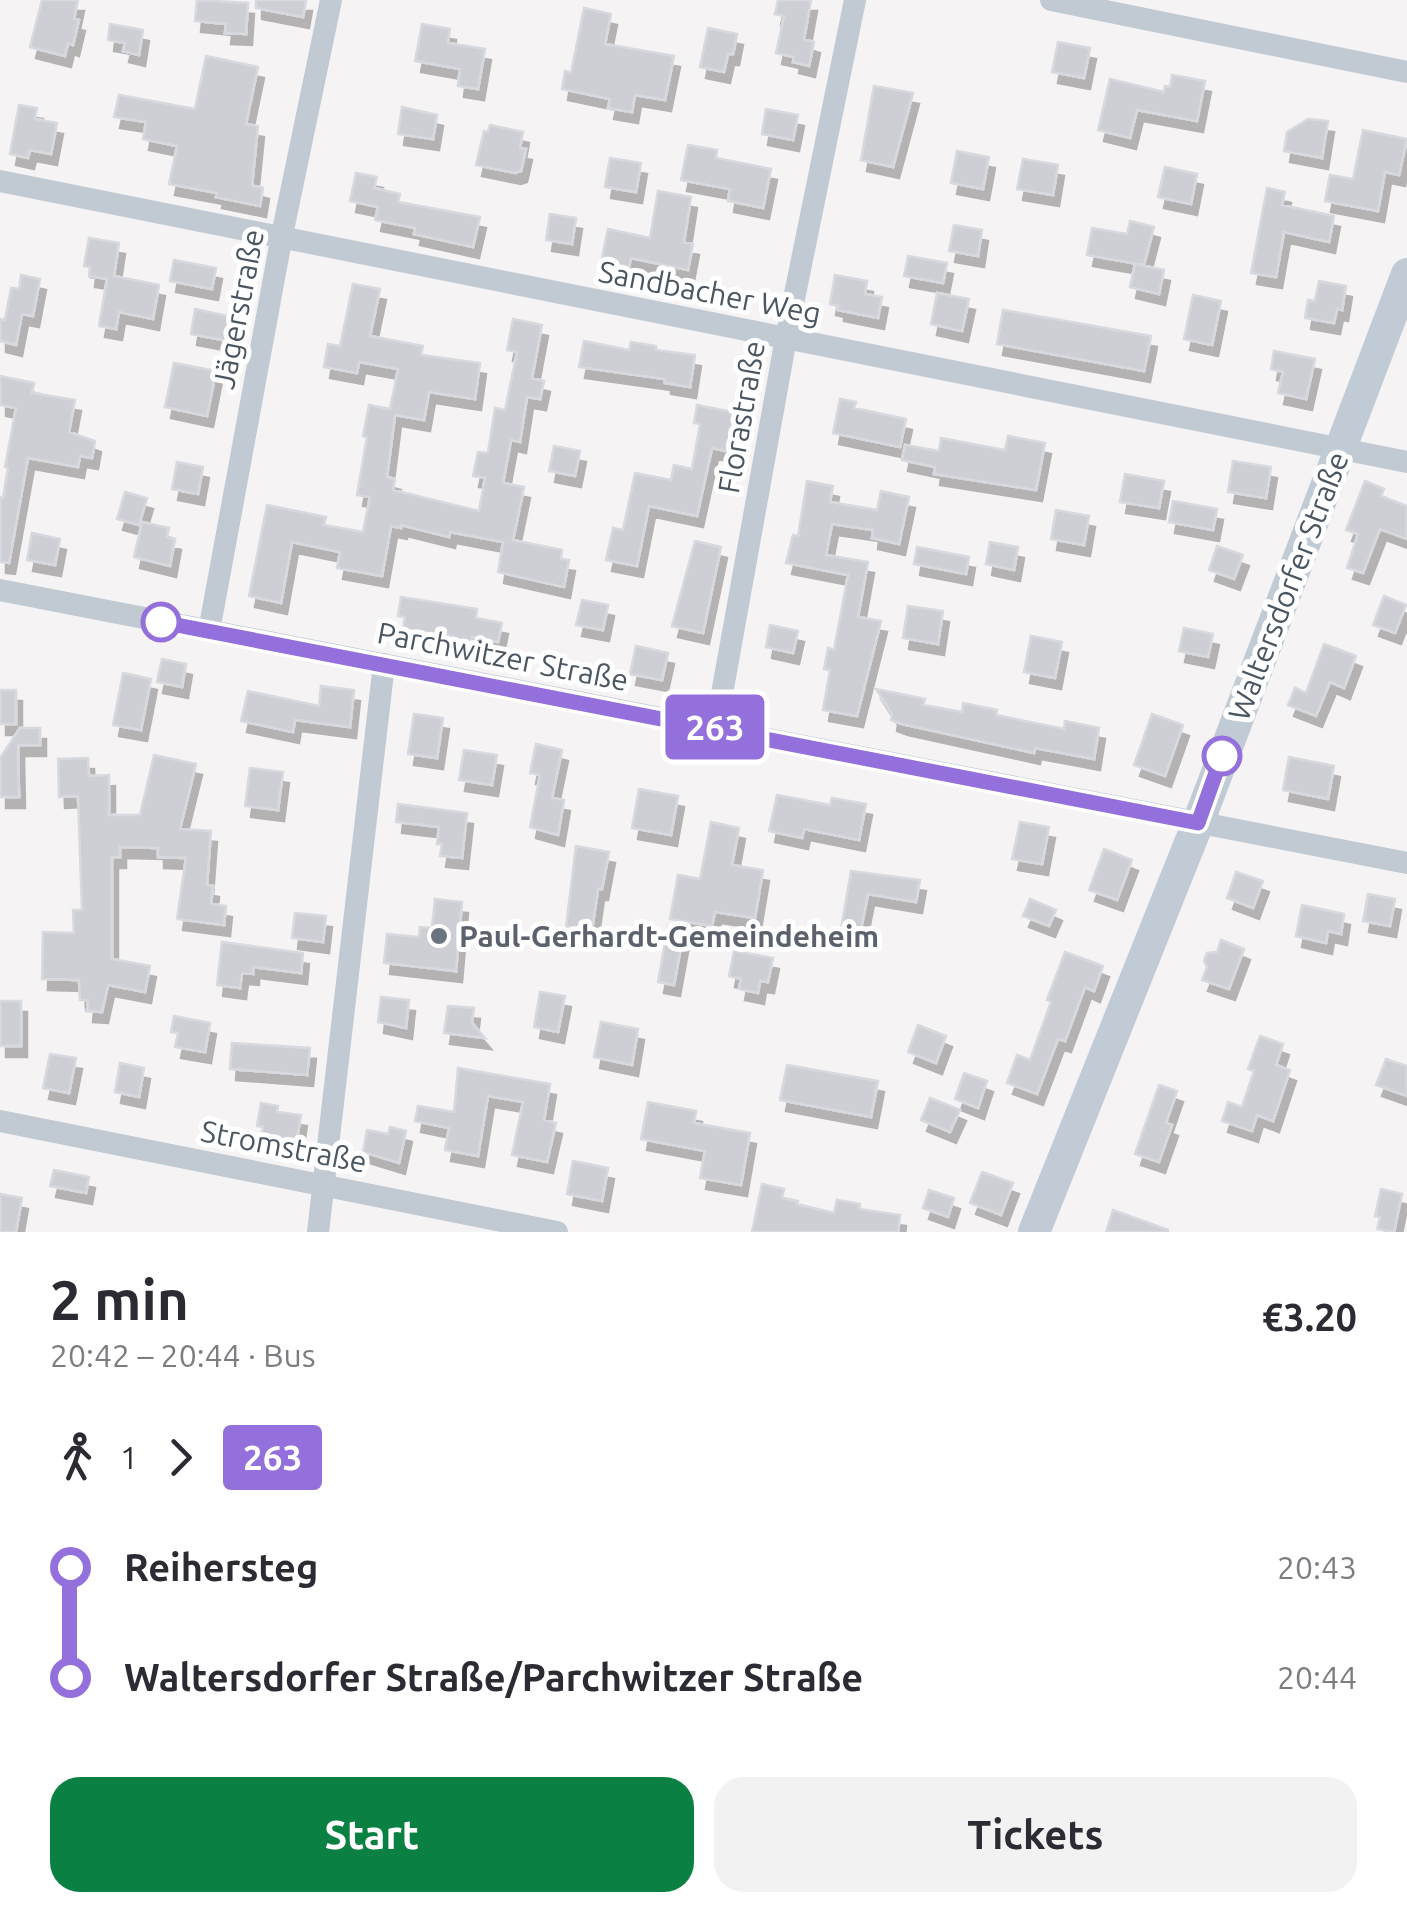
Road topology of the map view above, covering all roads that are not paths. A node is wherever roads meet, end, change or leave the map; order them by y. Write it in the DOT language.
graph roads {
  1 [pos="331,0"];
  2 [pos="855,0"];
  3 [pos="1052,0"];
  4 [pos="1407,72"];
  5 [pos="0,181"];
  6 [pos="282,235"];
  7 [pos="1407,274"];
  8 [pos="786,338"];
  9 [pos="1340,447"];
  10 [pos="1407,462"];
  11 [pos="0,590"];
  12 [pos="209,631"];
  13 [pos="384,664"];
  14 [pos="716,728"];
  15 [pos="1198,823"];
  16 [pos="1407,863"];
  17 [pos="0,1122"];
  18 [pos="323,1184"];
  19 [pos="318,1232"];
  20 [pos="557,1232"];
  21 [pos="1034,1232"];
  1 -- 6 [label="street, Jägerstraße"];
  2 -- 8 [label="street, Florastraße"];
  3 -- 4 [label="street"];
  5 -- 6 [label="street, Sandbacher Weg"];
  6 -- 8 [label="street, Sandbacher Weg"];
  6 -- 12 [label="street, Jägerstraße"];
  7 -- 9 [label="street, Waltersdorfer Straße"];
  8 -- 9 [label="street, Sandbacher Weg"];
  8 -- 14 [label="street, Florastraße"];
  9 -- 10 [label="street, Sandbacher Weg"];
  9 -- 15 [label="street, Waltersdorfer Straße"];
  11 -- 12 [label="street, Parchwitzer Straße"];
  12 -- 13 [label="street, Parchwitzer Straße"];
  13 -- 14 [label="street, Parchwitzer Straße"];
  13 -- 18 [label="street"];
  14 -- 15 [label="street, Parchwitzer Straße"];
  15 -- 16 [label="street, Parchwitzer Straße"];
  15 -- 21 [label="street, Waltersdorfer Straße"];
  17 -- 18 [label="street, Stromstraße"];
  18 -- 19 [label="street"];
  18 -- 20 [label="street, Stromstraße"];
}
